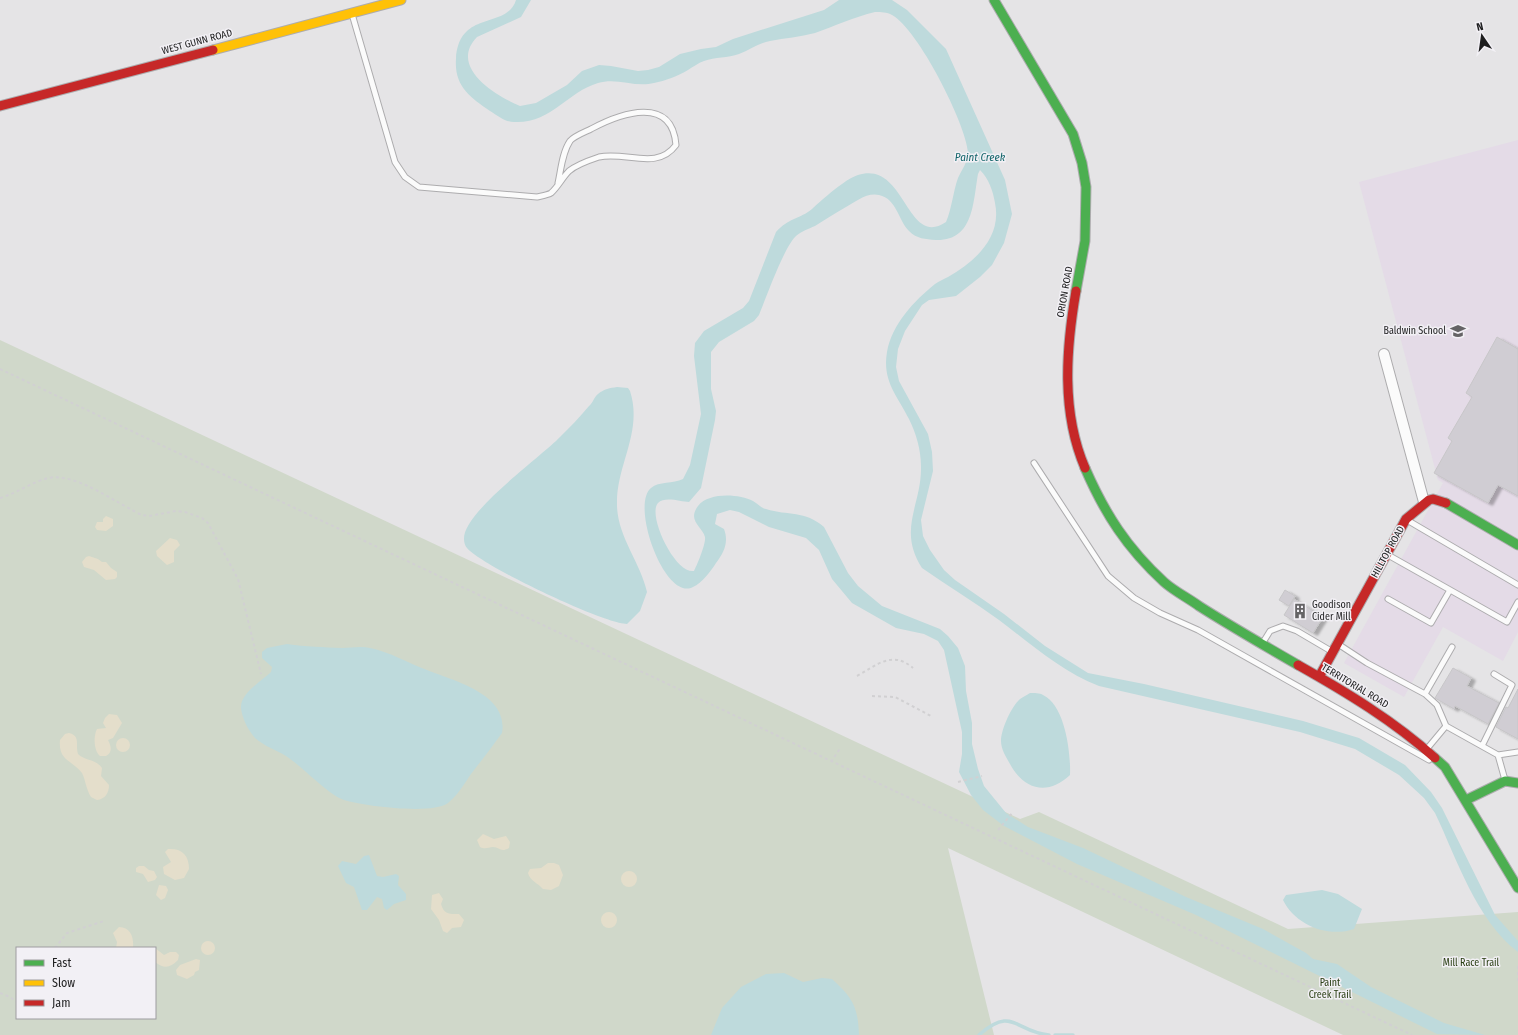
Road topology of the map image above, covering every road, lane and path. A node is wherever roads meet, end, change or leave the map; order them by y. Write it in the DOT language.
graph roads {
  1 [pos="400,0"];
  2 [pos="994,0"];
  3 [pos="352,14"];
  4 [pos="0,105"];
  5 [pos="558,183"];
  6 [pos="1384,354"];
  7 [pos="0,369"];
  8 [pos="1034,463"];
  9 [pos="0,498"];
  10 [pos="1424,502"];
  11 [pos="1406,520"];
  12 [pos="1518,546"];
  13 [pos="1387,554"];
  14 [pos="1165,583"];
  15 [pos="1518,585"];
  16 [pos="1450,590"];
  17 [pos="1388,599"];
  18 [pos="1518,602"];
  19 [pos="1261,645"];
  20 [pos="1452,647"];
  21 [pos="1335,648"];
  22 [pos="913,668"];
  23 [pos="261,674"];
  24 [pos="1494,674"];
  25 [pos="857,676"];
  26 [pos="1319,677"];
  27 [pos="1425,694"];
  28 [pos="872,696"];
  29 [pos="931,716"];
  30 [pos="1446,726"];
  31 [pos="1482,746"];
  32 [pos="841,748"];
  33 [pos="1426,750"];
  34 [pos="1518,752"];
  35 [pos="1498,755"];
  36 [pos="830,762"];
  37 [pos="1445,767"];
  38 [pos="982,776"];
  39 [pos="1505,781"];
  40 [pos="958,782"];
  41 [pos="1518,783"];
  42 [pos="1466,800"];
  43 [pos="1013,812"];
  44 [pos="998,830"];
  45 [pos="1518,888"];
  46 [pos="104,921"];
  47 [pos="56,947"];
  48 [pos="1518,966"];
  49 [pos="1518,981"];
  50 [pos="0,993"];
  51 [pos="16,1001"];
  52 [pos="1412,1035"];
  1 -- 3 [label="street, WEST GUNN ROAD"];
  2 -- 14 [label="street, ORION ROAD"];
  3 -- 4 [label="street, WEST GUNN ROAD"];
  3 -- 5 [label="lane"];
  5 -- 5 [label="lane"];
  6 -- 10 [label="street"];
  7 -- 36 [label="path"];
  8 -- 37 [label="lane"];
  9 -- 23 [label="path"];
  10 -- 11 [label="street, HILLTOP ROAD"];
  10 -- 12 [label="street"];
  11 -- 13 [label="street, HILLTOP ROAD"];
  11 -- 15 [label="lane"];
  13 -- 16 [label="lane"];
  13 -- 21 [label="street, HILLTOP ROAD"];
  14 -- 19 [label="street, TERRITORIAL ROAD"];
  16 -- 17 [label="lane"];
  16 -- 18 [label="lane"];
  19 -- 21 [label="lane"];
  19 -- 26 [label="street, TERRITORIAL ROAD"];
  20 -- 27 [label="lane"];
  21 -- 26 [label="street, HILLTOP ROAD"];
  21 -- 27 [label="lane"];
  22 -- 25 [label="path"];
  24 -- 31 [label="lane"];
  26 -- 33 [label="street, TERRITORIAL ROAD"];
  27 -- 30 [label="lane"];
  28 -- 29 [label="path"];
  30 -- 31 [label="lane"];
  30 -- 33 [label="lane"];
  31 -- 35 [label="lane"];
  32 -- 36 [label="path"];
  33 -- 37 [label="street, TERRITORIAL ROAD"];
  34 -- 35 [label="lane"];
  35 -- 39 [label="lane"];
  36 -- 52 [label="path"];
  37 -- 42 [label="street, TERRITORIAL ROAD"];
  38 -- 40 [label="path"];
  39 -- 41 [label="street"];
  39 -- 42 [label="street"];
  42 -- 45 [label="street"];
  43 -- 44 [label="path"];
  46 -- 47 [label="path"];
  48 -- 49 [label="path"];
  50 -- 51 [label="path"];
}
